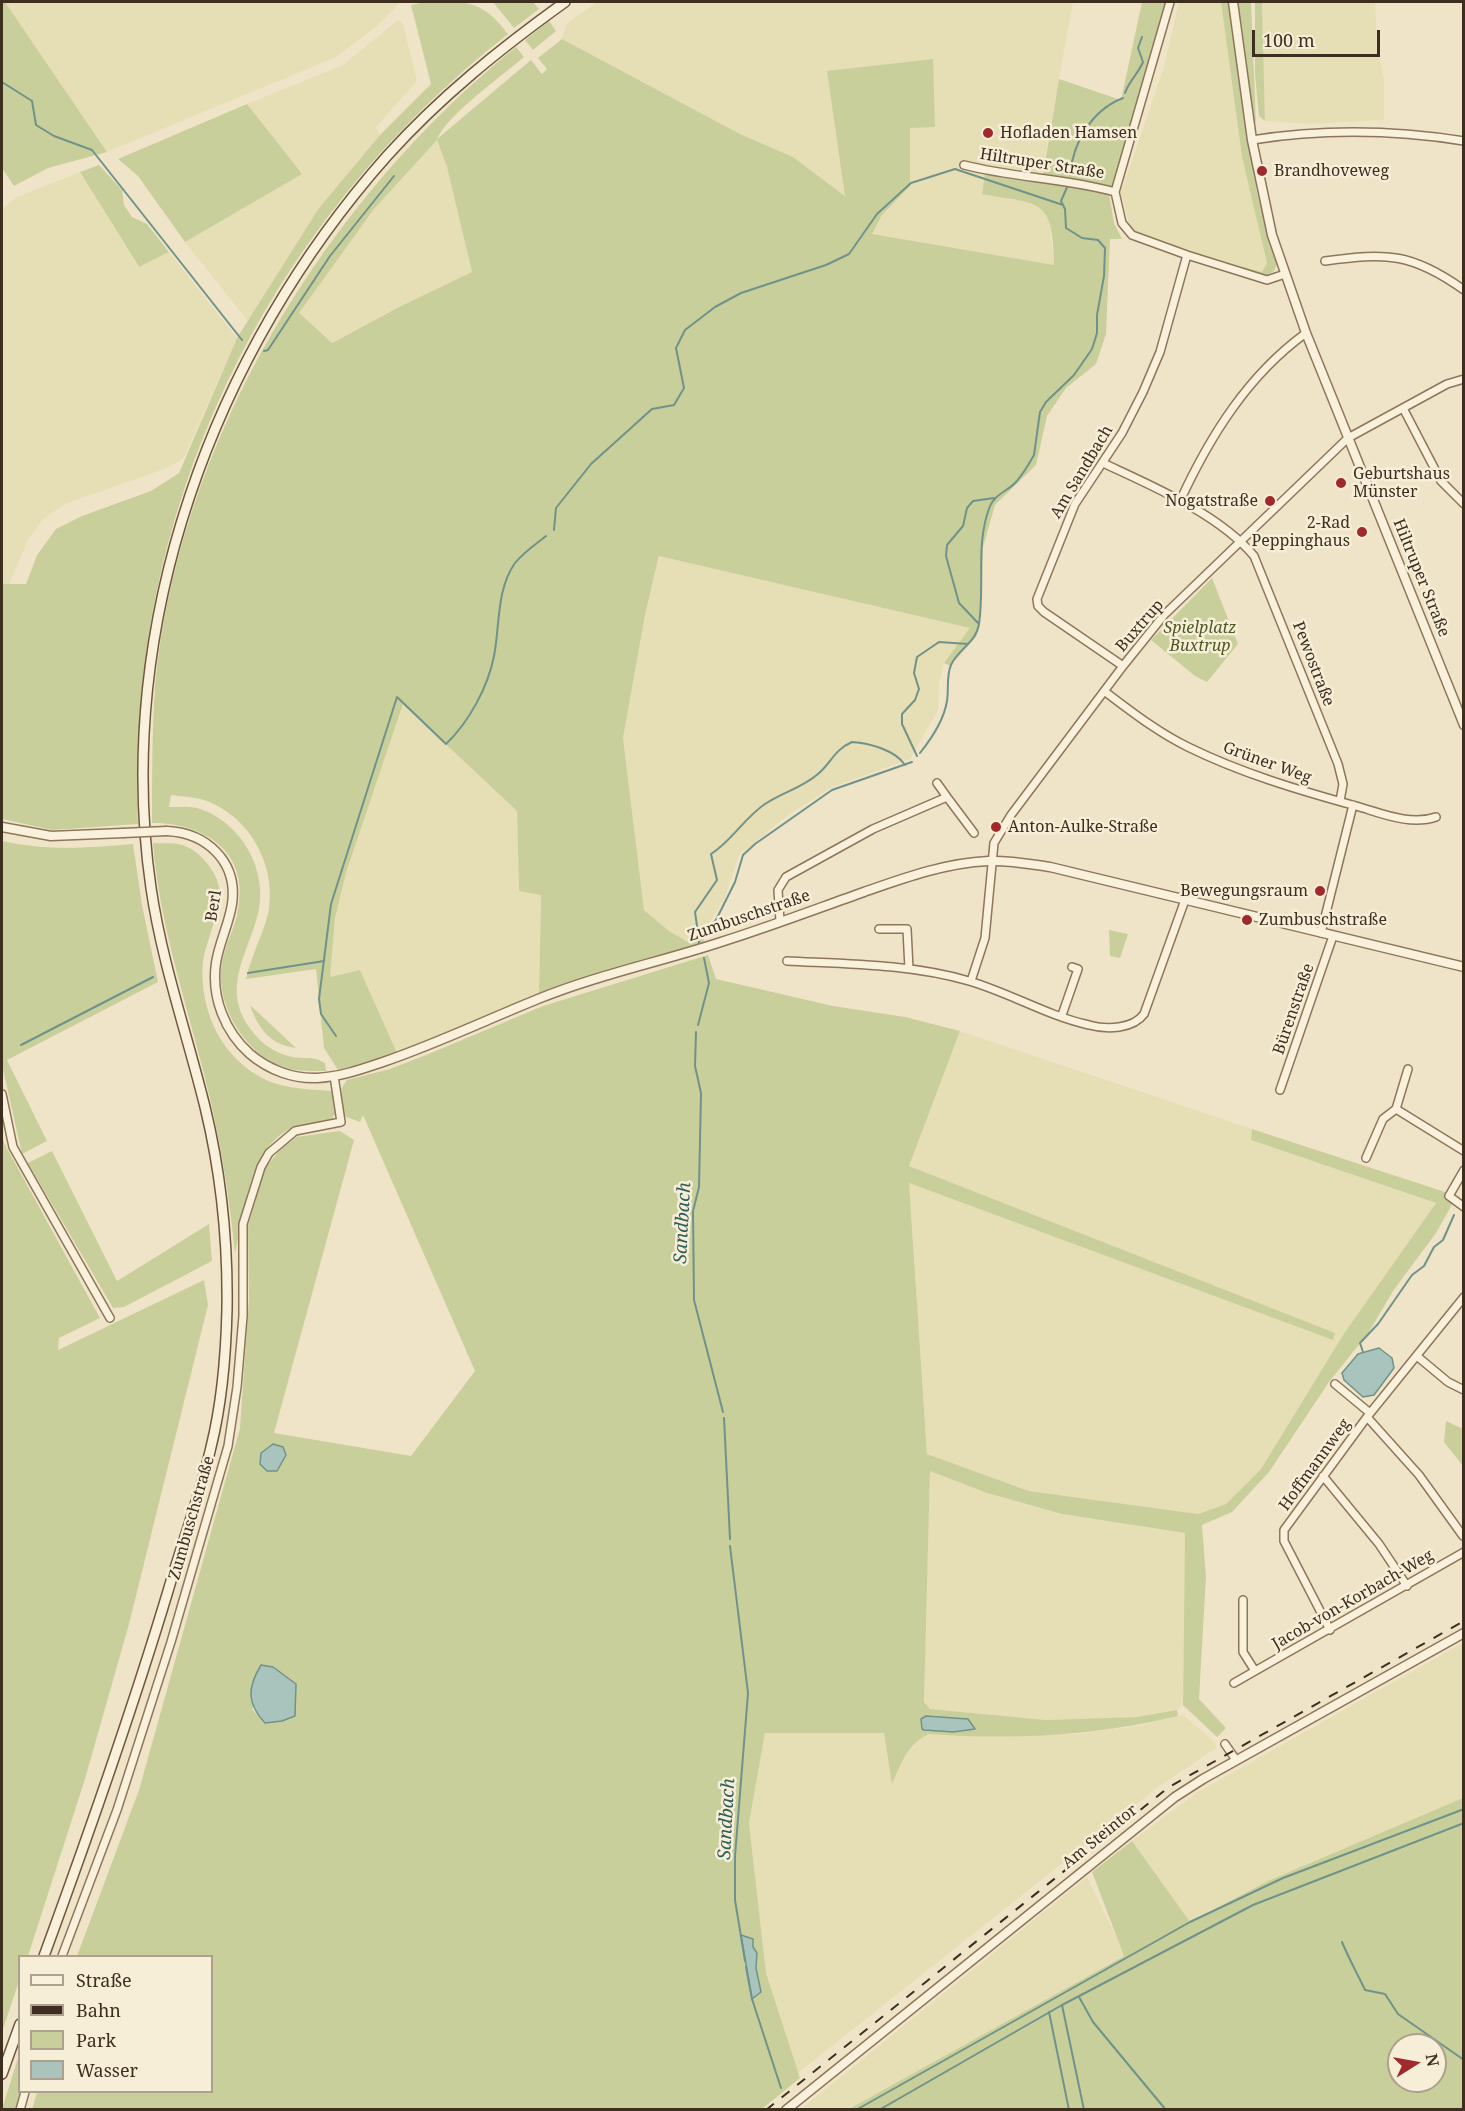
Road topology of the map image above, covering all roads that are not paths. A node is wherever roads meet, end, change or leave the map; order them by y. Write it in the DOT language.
graph roads {
  1 [pos="565,2"];
  2 [pos="1170,2"];
  3 [pos="1233,2"];
  4 [pos="1252,140"];
  5 [pos="1464,141"];
  6 [pos="964,165"];
  7 [pos="1115,192"];
  8 [pos="1187,255"];
  9 [pos="1325,261"];
  10 [pos="1285,274"];
  11 [pos="1464,290"];
  12 [pos="1306,333"];
  13 [pos="1464,379"];
  14 [pos="1402,408"];
  15 [pos="1348,438"];
  16 [pos="1103,463"];
  17 [pos="1460,497"];
  18 [pos="1180,501"];
  19 [pos="1464,504"];
  20 [pos="1241,541"];
  21 [pos="1123,666"];
  22 [pos="1104,691"];
  23 [pos="1464,725"];
  24 [pos="937,783"];
  25 [pos="948,797"];
  26 [pos="1340,801"];
  27 [pos="1353,805"];
  28 [pos="1436,817"];
  29 [pos="2,826"];
  30 [pos="974,832"];
  31 [pos="990,861"];
  32 [pos="1185,900"];
  33 [pos="780,921"];
  34 [pos="879,929"];
  35 [pos="1321,933"];
  36 [pos="1333,936"];
  37 [pos="787,961"];
  38 [pos="1072,967"];
  39 [pos="1464,967"];
  40 [pos="909,969"];
  41 [pos="971,981"];
  42 [pos="1062,1015"];
  43 [pos="1408,1069"];
  44 [pos="334,1076"];
  45 [pos="1280,1090"];
  46 [pos="2,1094"];
  47 [pos="1396,1109"];
  48 [pos="1464,1150"];
  49 [pos="1366,1158"];
  50 [pos="1464,1170"];
  51 [pos="1464,1207"];
  52 [pos="1464,1297"];
  53 [pos="110,1318"];
  54 [pos="1418,1357"];
  55 [pos="1335,1384"];
  56 [pos="1464,1390"];
  57 [pos="1369,1415"];
  58 [pos="1323,1476"];
  59 [pos="1463,1536"];
  60 [pos="1464,1552"];
  61 [pos="1407,1586"];
  62 [pos="1243,1600"];
  63 [pos="1330,1630"];
  64 [pos="1464,1633"];
  65 [pos="1255,1671"];
  66 [pos="1234,1683"];
  67 [pos="1225,1744"];
  68 [pos="1236,1760"];
  69 [pos="44,1955"];
  70 [pos="62,1955"];
  71 [pos="18,2030"];
  72 [pos="2,2074"];
  73 [pos="24,2093"];
  74 [pos="20,2109"];
  75 [pos="786,2109"];
  1 -- 69 [label="main road"];
  2 -- 7 [label="street, Hiltruper Straße"];
  3 -- 4 [label="street, Hiltruper Straße"];
  4 -- 5 [label="street"];
  4 -- 10 [label="street, Hiltruper Straße"];
  6 -- 7 [label="street, Hiltruper Straße"];
  7 -- 8 [label="street, Hiltruper Straße"];
  8 -- 10 [label="street, Hiltruper Straße"];
  8 -- 16 [label="street, Am Sandbach"];
  9 -- 11 [label="street"];
  10 -- 12 [label="street, Hiltruper Straße"];
  12 -- 15 [label="street, Hiltruper Straße"];
  12 -- 18 [label="street"];
  13 -- 14 [label="street, Buxtrup"];
  14 -- 15 [label="street, Buxtrup"];
  14 -- 17 [label="street"];
  15 -- 20 [label="street, Buxtrup"];
  15 -- 23 [label="street, Hiltruper Straße"];
  16 -- 18 [label="street"];
  16 -- 21 [label="street, Am Sandbach"];
  17 -- 19 [label="street"];
  18 -- 20 [label="street"];
  20 -- 21 [label="street, Buxtrup"];
  20 -- 26 [label="street, Pewostraße"];
  21 -- 22 [label="street, Buxtrup"];
  22 -- 26 [label="street, Grüner Weg"];
  22 -- 31 [label="street, Buxtrup"];
  24 -- 25 [label="street"];
  25 -- 30 [label="street"];
  25 -- 33 [label="street"];
  26 -- 27 [label="street, Grüner Weg"];
  27 -- 28 [label="street, Grüner Weg"];
  27 -- 35 [label="street"];
  29 -- 44 [label="street, Berl, bridge"];
  31 -- 32 [label="street, Zumbuschstraße"];
  31 -- 33 [label="street, Zumbuschstraße"];
  31 -- 41 [label="street"];
  32 -- 35 [label="street, Zumbuschstraße"];
  32 -- 42 [label="street"];
  33 -- 44 [label="street, Zumbuschstraße"];
  34 -- 40 [label="street"];
  35 -- 36 [label="street, Zumbuschstraße"];
  36 -- 39 [label="street, Zumbuschstraße"];
  36 -- 45 [label="street, Bürenstraße"];
  37 -- 40 [label="street"];
  38 -- 42 [label="street"];
  40 -- 41 [label="street"];
  41 -- 42 [label="street"];
  43 -- 47 [label="street"];
  44 -- 70 [label="street, Zumbuschstraße"];
  46 -- 53 [label="street"];
  47 -- 48 [label="street"];
  47 -- 49 [label="street"];
  50 -- 51 [label="street"];
  52 -- 54 [label="street, Hoffmannweg"];
  54 -- 56 [label="street"];
  54 -- 57 [label="street, Hoffmannweg"];
  55 -- 57 [label="street, Hoffmannweg"];
  57 -- 58 [label="street, Hoffmannweg"];
  57 -- 59 [label="street"];
  58 -- 61 [label="street"];
  58 -- 63 [label="street, Hoffmannweg"];
  60 -- 61 [label="street, Jacob-von-Korbach-Weg"];
  61 -- 63 [label="street, Jacob-von-Korbach-Weg"];
  62 -- 65 [label="street"];
  63 -- 65 [label="street, Jacob-von-Korbach-Weg"];
  64 -- 68 [label="street, Am Steintor"];
  65 -- 66 [label="street, Jacob-von-Korbach-Weg"];
  67 -- 68 [label="street"];
  68 -- 75 [label="street, Am Steintor"];
  71 -- 72 [label="main road"];
  73 -- 74 [label="street"];
}
